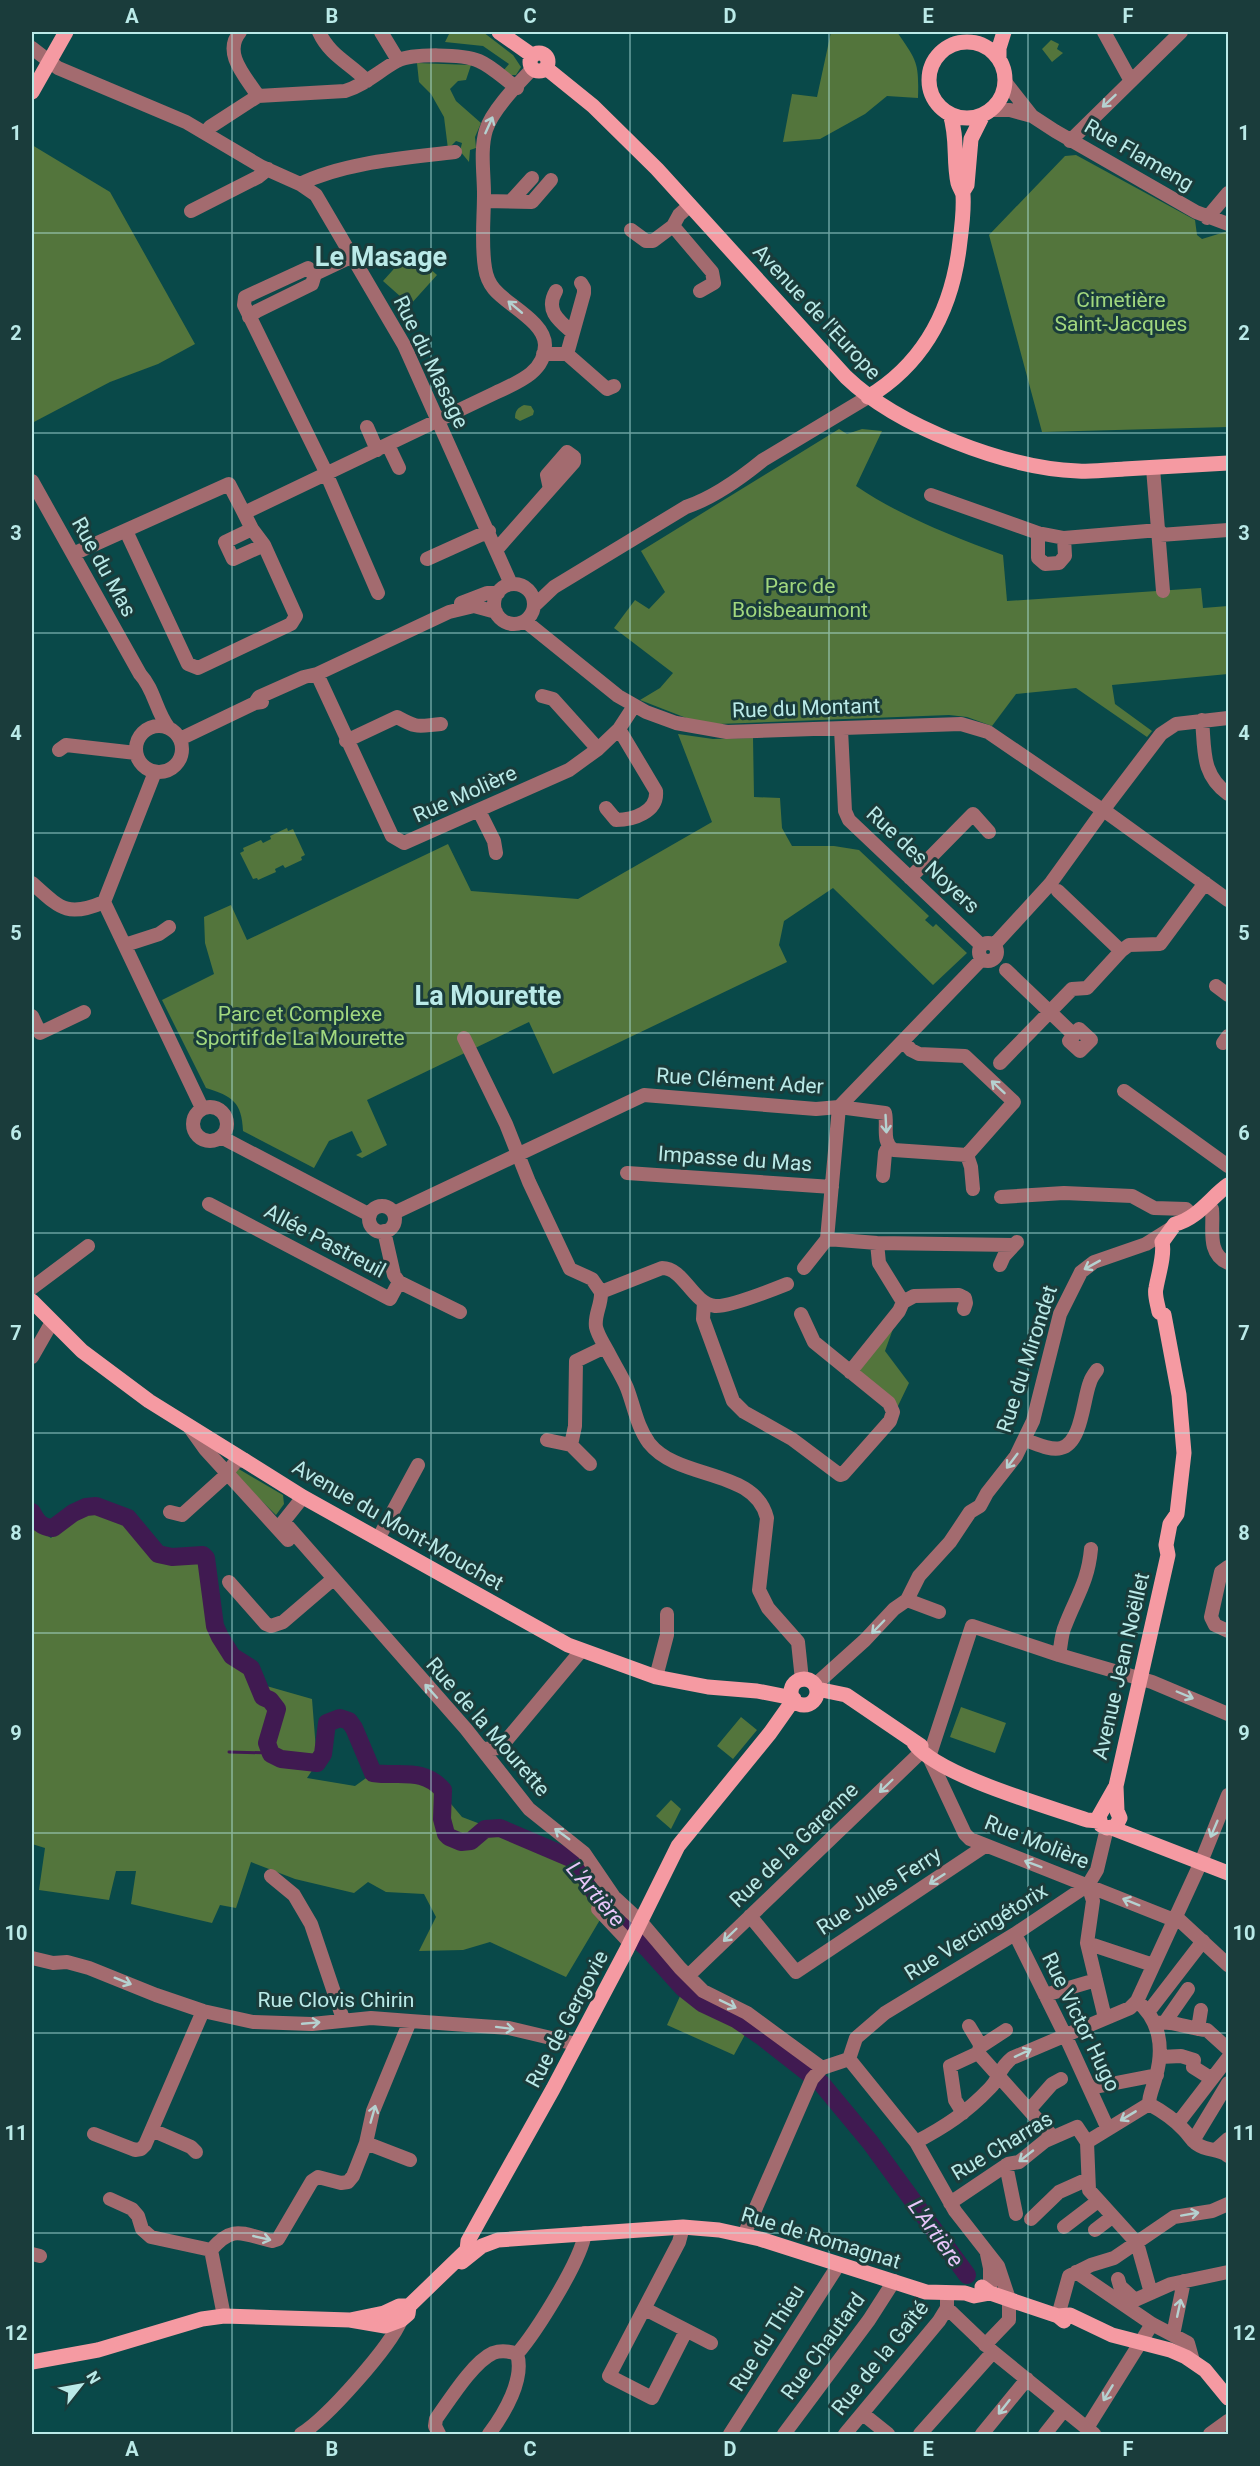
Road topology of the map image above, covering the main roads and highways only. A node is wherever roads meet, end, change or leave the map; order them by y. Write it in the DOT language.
graph roads {
  1 [pos="66,32"];
  2 [pos="498,32"];
  3 [pos="987,32"];
  4 [pos="1004,32"];
  5 [pos="974,42"];
  6 [pos="999,58"];
  7 [pos="32,92"];
  8 [pos="987,112"];
  9 [pos="950,114"];
  10 [pos="963,192"];
  11 [pos="868,397"];
  12 [pos="1228,463"];
  13 [pos="1228,1185"];
  14 [pos="1216,1199"];
  15 [pos="32,1301"];
  16 [pos="762,1692"];
  17 [pos="804,1693"];
  18 [pos="781,1718"];
  19 [pos="770,1733"];
  20 [pos="1108,1818"];
  21 [pos="1228,1873"];
  22 [pos="475,2239"];
  23 [pos="414,2302"];
  24 [pos="385,2319"];
  25 [pos="32,2362"];
  26 [pos="1228,2398"];
  1 -- 7 [label="main road"];
  2 -- 11 [label="main road, Avenue de l'Europe"];
  3 -- 5 [label="main road"];
  4 -- 6 [label="main road"];
  5 -- 6 [label="main road"];
  5 -- 9 [label="main road"];
  6 -- 8 [label="main road"];
  8 -- 9 [label="main road"];
  8 -- 10 [label="main road"];
  9 -- 10 [label="main road"];
  10 -- 11 [label="main road"];
  11 -- 12 [label="main road, Avenue de l'Europe"];
  13 -- 14 [label="main road, Avenue Jean Noëllet"];
  14 -- 20 [label="main road, Avenue Jean Noëllet"];
  15 -- 16 [label="main road, Avenue du Mont-Mouchet"];
  16 -- 17 [label="main road, Avenue du Mont-Mouchet"];
  16 -- 18 [label="main road"];
  17 -- 18 [label="main road, Rue de Gergovie"];
  17 -- 19 [label="main road, Rue de Gergovie"];
  17 -- 20 [label="main road, Avenue du Mont-Mouchet"];
  18 -- 19 [label="main road, Rue de Gergovie"];
  19 -- 22 [label="main road, Rue de Gergovie"];
  20 -- 21 [label="main road, Avenue du Mont-Mouchet"];
  22 -- 23 [label="main road, Rue de Gergovie"];
  22 -- 26 [label="main road, Rue de Romagnat"];
  23 -- 24 [label="main road"];
  23 -- 24 [label="main road, Rue de Gergovie"];
  24 -- 25 [label="main road"];
}
